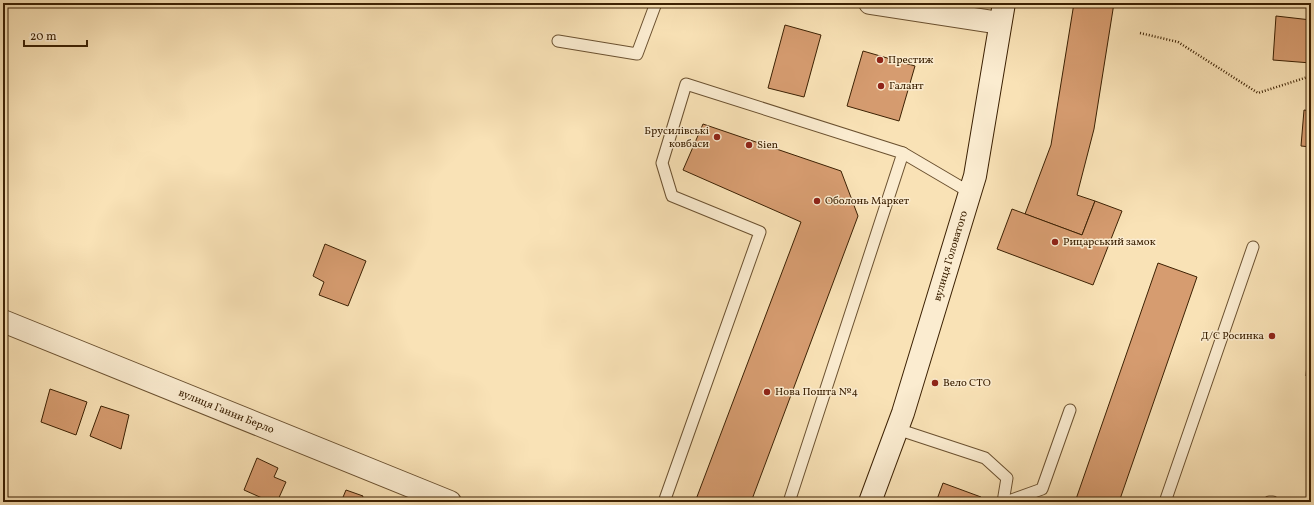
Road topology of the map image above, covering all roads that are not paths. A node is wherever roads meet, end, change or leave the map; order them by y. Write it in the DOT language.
graph roads {
  1 [pos="656,3"];
  2 [pos="870,3"];
  3 [pos="1002,13"];
  4 [pos="558,40"];
  5 [pos="902,153"];
  6 [pos="970,193"];
  7 [pos="1253,247"];
  8 [pos="3,321"];
  9 [pos="1070,410"];
  10 [pos="897,429"];
  11 [pos="450,502"];
  12 [pos="664,502"];
  13 [pos="789,502"];
  14 [pos="870,502"];
  15 [pos="1003,502"];
  16 [pos="1006,502"];
  17 [pos="1165,502"];
  1 -- 4 [label="lane"];
  2 -- 3 [label="street"];
  3 -- 6 [label="street, вулиця Головатого"];
  5 -- 6 [label="lane"];
  5 -- 12 [label="lane"];
  5 -- 13 [label="lane"];
  6 -- 10 [label="street, вулиця Головатого"];
  7 -- 17 [label="lane"];
  8 -- 11 [label="street, вулиця Ганни Берло"];
  9 -- 16 [label="lane"];
  10 -- 14 [label="street, вулиця Головатого"];
  10 -- 15 [label="lane"];
}
